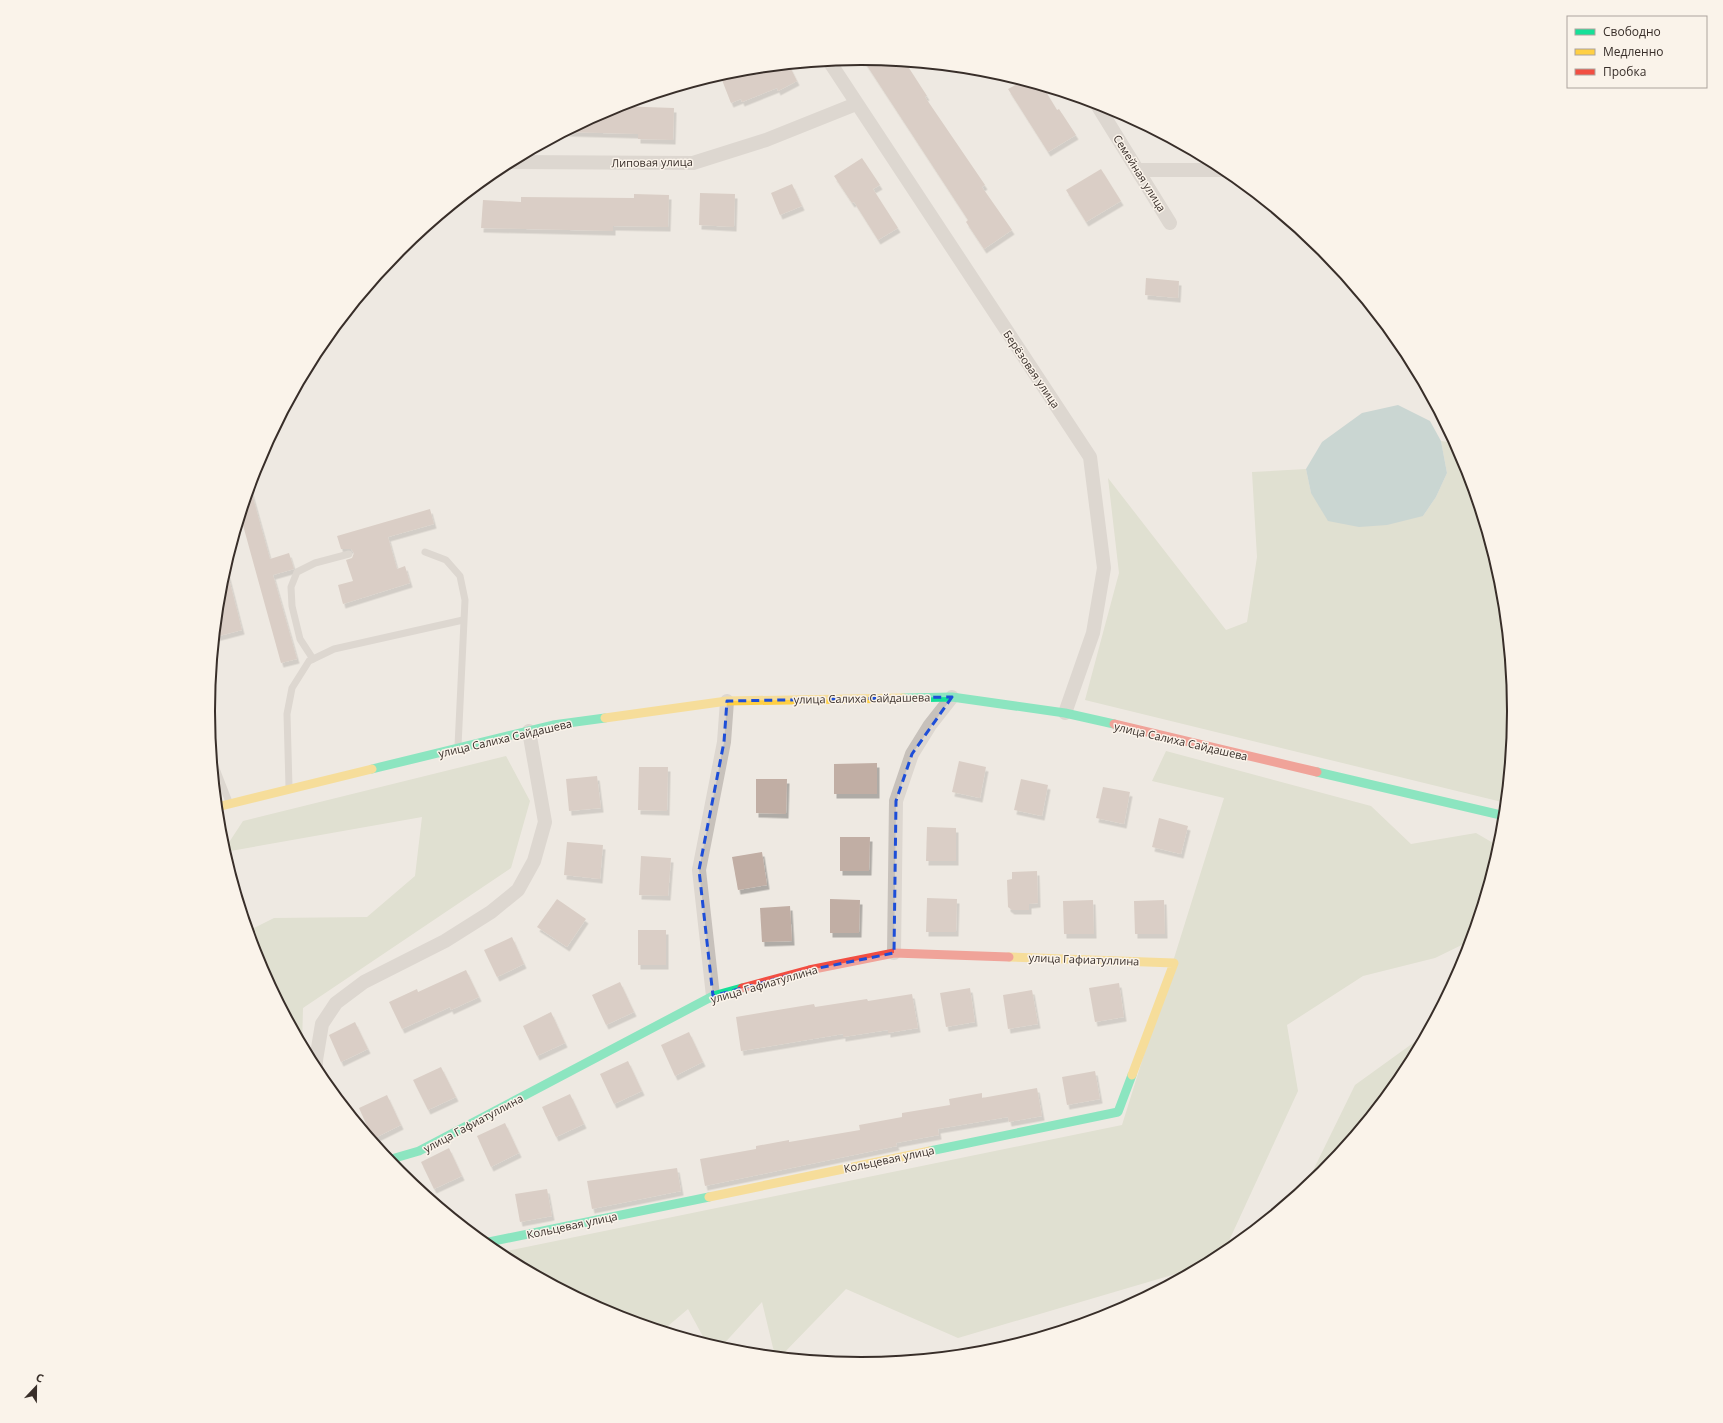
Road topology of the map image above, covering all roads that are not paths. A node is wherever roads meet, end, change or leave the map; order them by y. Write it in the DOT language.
graph roads {
  1 [pos="832,66"];
  2 [pos="856,104"];
  3 [pos="1101,111"];
  4 [pos="522,162"];
  5 [pos="1138,170"];
  6 [pos="1214,170"];
  7 [pos="1170,223"];
  8 [pos="425,552"];
  9 [pos="349,554"];
  10 [pos="463,620"];
  11 [pos="313,659"];
  12 [pos="952,697"];
  13 [pos="727,701"];
  14 [pos="1065,713"];
  15 [pos="529,731"];
  16 [pos="458,748"];
  17 [pos="218,775"];
  18 [pos="289,789"];
  19 [pos="230,804"];
  20 [pos="222,806"];
  21 [pos="1499,815"];
  22 [pos="894,953"];
  23 [pos="1153,961"];
  24 [pos="714,996"];
  25 [pos="316,1058"];
  26 [pos="394,1158"];
  27 [pos="492,1241"];
  1 -- 2 [label="street, Берёзовая улица"];
  2 -- 4 [label="street, Липовая улица"];
  2 -- 14 [label="street, Берёзовая улица"];
  3 -- 5 [label="street, Семейная улица"];
  5 -- 6 [label="street"];
  5 -- 7 [label="street, Семейная улица"];
  8 -- 10 [label="lane"];
  9 -- 11 [label="lane"];
  10 -- 11 [label="lane"];
  10 -- 16 [label="lane"];
  11 -- 18 [label="lane"];
  12 -- 13 [label="street, улица Салиха Сайдашева"];
  12 -- 14 [label="street, улица Салиха Сайдашева"];
  12 -- 22 [label="street"];
  13 -- 15 [label="street, улица Салиха Сайдашева"];
  13 -- 24 [label="street"];
  14 -- 21 [label="street, улица Салиха Сайдашева"];
  15 -- 16 [label="street, улица Салиха Сайдашева"];
  15 -- 25 [label="street"];
  16 -- 18 [label="street, улица Салиха Сайдашева"];
  17 -- 19 [label="lane"];
  18 -- 19 [label="street, улица Салиха Сайдашева"];
  19 -- 20 [label="street, улица Салиха Сайдашева"];
  22 -- 23 [label="street, улица Гафиатуллина"];
  22 -- 24 [label="street, улица Гафиатуллина"];
  23 -- 27 [label="street, Кольцевая улица"];
  24 -- 26 [label="street, улица Гафиатуллина"];
}
